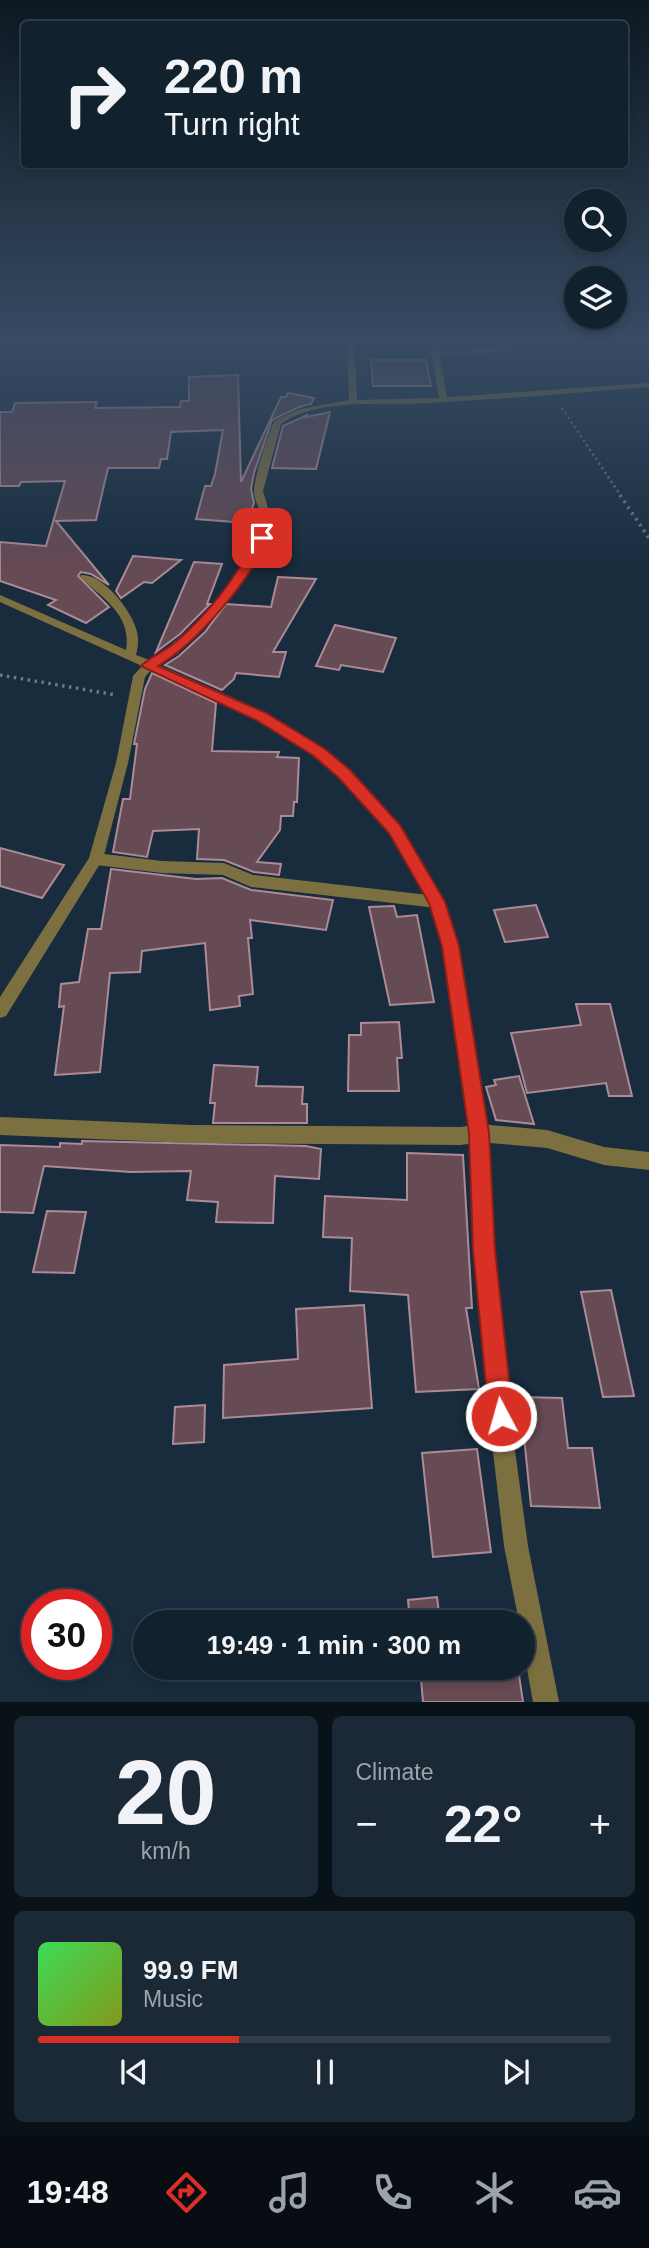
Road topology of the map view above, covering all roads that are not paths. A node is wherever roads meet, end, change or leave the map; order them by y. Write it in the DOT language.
graph roads {
  1 [pos="282,418"];
  2 [pos="85,577"];
  3 [pos="0,598"];
  4 [pos="130,658"];
  5 [pos="148,666"];
  6 [pos="96,859"];
  7 [pos="437,902"];
  8 [pos="0,1011"];
  9 [pos="0,1126"];
  10 [pos="479,1133"];
  11 [pos="649,1161"];
  12 [pos="546,1702"];
  1 -- 5 [label="street"];
  2 -- 4 [label="street"];
  3 -- 4 [label="street"];
  4 -- 5 [label="street"];
  5 -- 6 [label="street"];
  5 -- 7 [label="street"];
  6 -- 7 [label="street"];
  6 -- 8 [label="street"];
  7 -- 10 [label="street"];
  9 -- 10 [label="street"];
  10 -- 11 [label="street"];
  10 -- 12 [label="street"];
}
